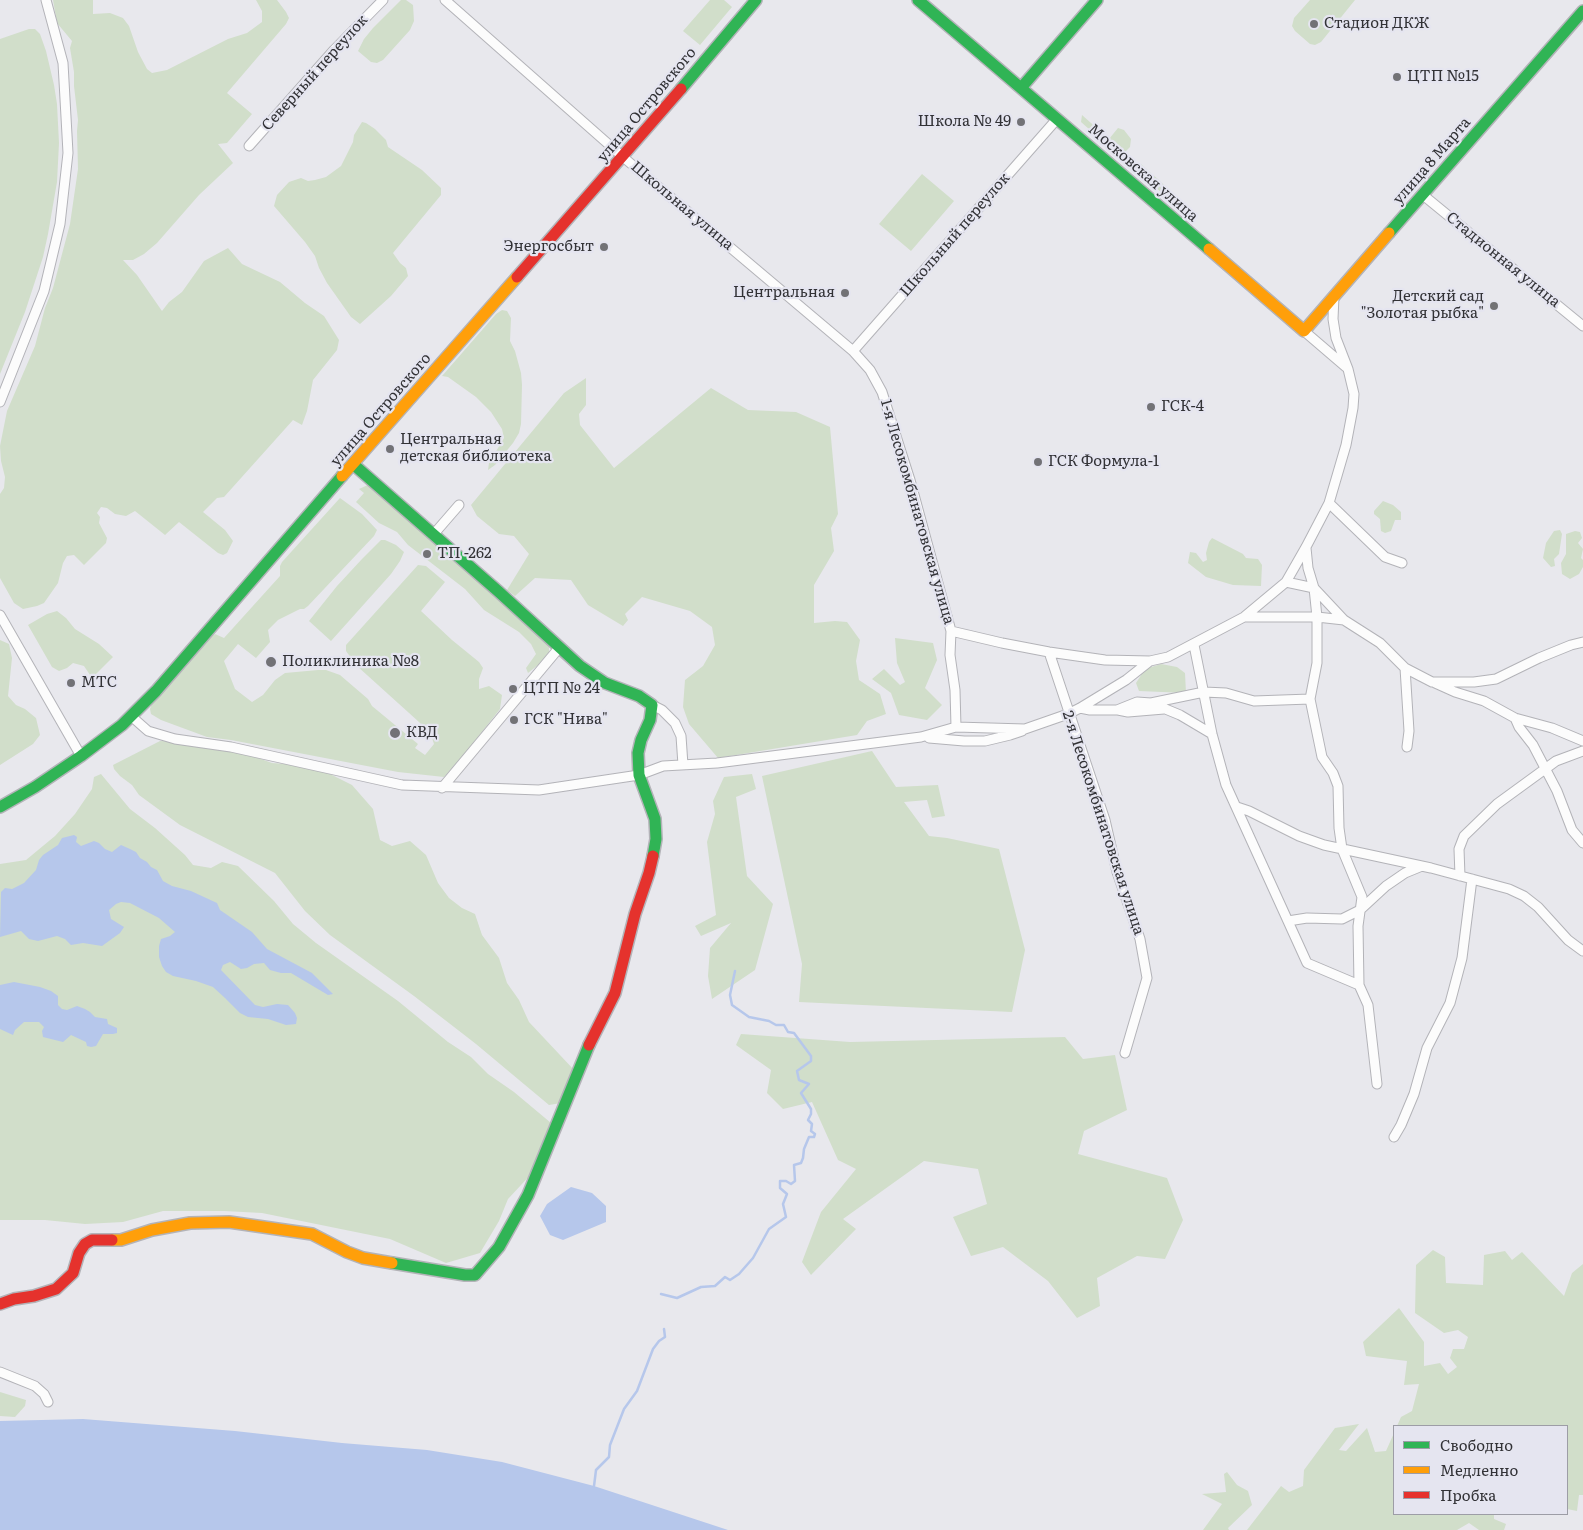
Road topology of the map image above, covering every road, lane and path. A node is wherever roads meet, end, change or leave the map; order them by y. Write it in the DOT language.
graph roads {
  1 [pos="46,0"];
  2 [pos="383,0"];
  3 [pos="445,0"];
  4 [pos="756,0"];
  5 [pos="918,0"];
  6 [pos="1097,0"];
  7 [pos="1583,11"];
  8 [pos="1021,88"];
  9 [pos="1057,119"];
  10 [pos="249,146"];
  11 [pos="624,157"];
  12 [pos="1423,195"];
  13 [pos="1334,296"];
  14 [pos="1583,326"];
  15 [pos="1304,331"];
  16 [pos="853,351"];
  17 [pos="1348,369"];
  18 [pos="0,402"];
  19 [pos="353,464"];
  20 [pos="1329,502"];
  21 [pos="460,505"];
  22 [pos="433,535"];
  23 [pos="1306,547"];
  24 [pos="1402,563"];
  25 [pos="1286,582"];
  26 [pos="1314,588"];
  27 [pos="0,615"];
  28 [pos="1244,617"];
  29 [pos="1317,617"];
  30 [pos="1344,620"];
  31 [pos="951,631"];
  32 [pos="1583,642"];
  33 [pos="1194,645"];
  34 [pos="559,648"];
  35 [pos="1048,652"];
  36 [pos="1150,661"];
  37 [pos="1405,668"];
  38 [pos="1432,682"];
  39 [pos="1204,692"];
  40 [pos="1310,699"];
  41 [pos="1151,703"];
  42 [pos="652,705"];
  43 [pos="1080,708"];
  44 [pos="1164,708"];
  45 [pos="1117,710"];
  46 [pos="1068,714"];
  47 [pos="131,716"];
  48 [pos="1515,718"];
  49 [pos="956,727"];
  50 [pos="1025,730"];
  51 [pos="1212,734"];
  52 [pos="921,737"];
  53 [pos="1583,740"];
  54 [pos="1407,747"];
  55 [pos="1583,751"];
  56 [pos="81,756"];
  57 [pos="683,765"];
  58 [pos="1546,769"];
  59 [pos="639,775"];
  60 [pos="442,788"];
  61 [pos="0,807"];
  62 [pos="1237,807"];
  63 [pos="1583,843"];
  64 [pos="1342,849"];
  65 [pos="1422,866"];
  66 [pos="1460,876"];
  67 [pos="1472,879"];
  68 [pos="1360,910"];
  69 [pos="1288,921"];
  70 [pos="1583,951"];
  71 [pos="1359,985"];
  72 [pos="1125,1053"];
  73 [pos="1377,1084"];
  74 [pos="1394,1136"];
  75 [pos="0,1304"];
  76 [pos="0,1372"];
  77 [pos="48,1402"];
  1 -- 18 [label="street"];
  2 -- 10 [label="street, Северный переулок"];
  3 -- 11 [label="street, Школьная улица"];
  4 -- 11 [label="street, улица Островского"];
  5 -- 8 [label="street, Московская улица"];
  6 -- 8 [label="street"];
  7 -- 12 [label="street, улица 8 Марта"];
  8 -- 9 [label="street, Московская улица"];
  9 -- 15 [label="street, Московская улица"];
  9 -- 16 [label="street, Школьный переулок"];
  11 -- 16 [label="street, Школьная улица"];
  11 -- 19 [label="street, улица Островского"];
  12 -- 13 [label="street, улица 8 Марта"];
  12 -- 14 [label="street, Стадионная улица"];
  13 -- 15 [label="street, улица 8 Марта"];
  13 -- 17 [label="street"];
  15 -- 17 [label="street, Московская улица"];
  16 -- 31 [label="street, 1-я Лесокомбинатовская улица"];
  17 -- 20 [label="street"];
  19 -- 22 [label="street"];
  19 -- 47 [label="street, улица Островского"];
  20 -- 23 [label="street"];
  20 -- 24 [label="street"];
  21 -- 22 [label="street"];
  22 -- 34 [label="street"];
  23 -- 25 [label="street"];
  23 -- 26 [label="street"];
  25 -- 26 [label="street"];
  25 -- 28 [label="street"];
  26 -- 29 [label="street"];
  26 -- 30 [label="street"];
  27 -- 56 [label="street"];
  28 -- 29 [label="street"];
  28 -- 33 [label="street"];
  29 -- 30 [label="street"];
  29 -- 40 [label="street"];
  30 -- 37 [label="street"];
  31 -- 35 [label="street, 1-я Лесокомбинатовская улица"];
  31 -- 49 [label="street"];
  32 -- 38 [label="street"];
  33 -- 36 [label="street"];
  33 -- 39 [label="street"];
  34 -- 42 [label="street"];
  34 -- 60 [label="street"];
  35 -- 36 [label="street, 1-я Лесокомбинатовская улица"];
  35 -- 46 [label="street, 2-я Лесокомбинатовская улица"];
  36 -- 43 [label="street"];
  37 -- 38 [label="street"];
  37 -- 54 [label="street"];
  38 -- 48 [label="street"];
  39 -- 40 [label="street"];
  39 -- 41 [label="street"];
  39 -- 51 [label="street"];
  40 -- 64 [label="street"];
  41 -- 44 [label="street"];
  41 -- 45 [label="street"];
  42 -- 57 [label="street"];
  42 -- 59 [label="street"];
  43 -- 45 [label="street"];
  43 -- 46 [label="street"];
  44 -- 45 [label="street"];
  44 -- 51 [label="street"];
  46 -- 50 [label="street"];
  46 -- 72 [label="street, 2-я Лесокомбинатовская улица"];
  47 -- 56 [label="street, улица Островского"];
  47 -- 60 [label="street"];
  48 -- 53 [label="street"];
  48 -- 58 [label="street"];
  49 -- 50 [label="street"];
  49 -- 52 [label="street"];
  50 -- 52 [label="street"];
  51 -- 62 [label="street"];
  52 -- 57 [label="street"];
  55 -- 58 [label="street"];
  56 -- 61 [label="street, улица Островского"];
  57 -- 59 [label="street"];
  58 -- 63 [label="street"];
  58 -- 66 [label="street"];
  59 -- 60 [label="street"];
  59 -- 75 [label="street"];
  62 -- 64 [label="street"];
  62 -- 69 [label="street"];
  64 -- 65 [label="street"];
  64 -- 68 [label="street"];
  65 -- 66 [label="street"];
  65 -- 68 [label="street"];
  66 -- 67 [label="street"];
  67 -- 70 [label="street"];
  67 -- 74 [label="street"];
  68 -- 69 [label="street"];
  68 -- 71 [label="street"];
  69 -- 71 [label="street"];
  71 -- 73 [label="street"];
  76 -- 77 [label="street"];
}
